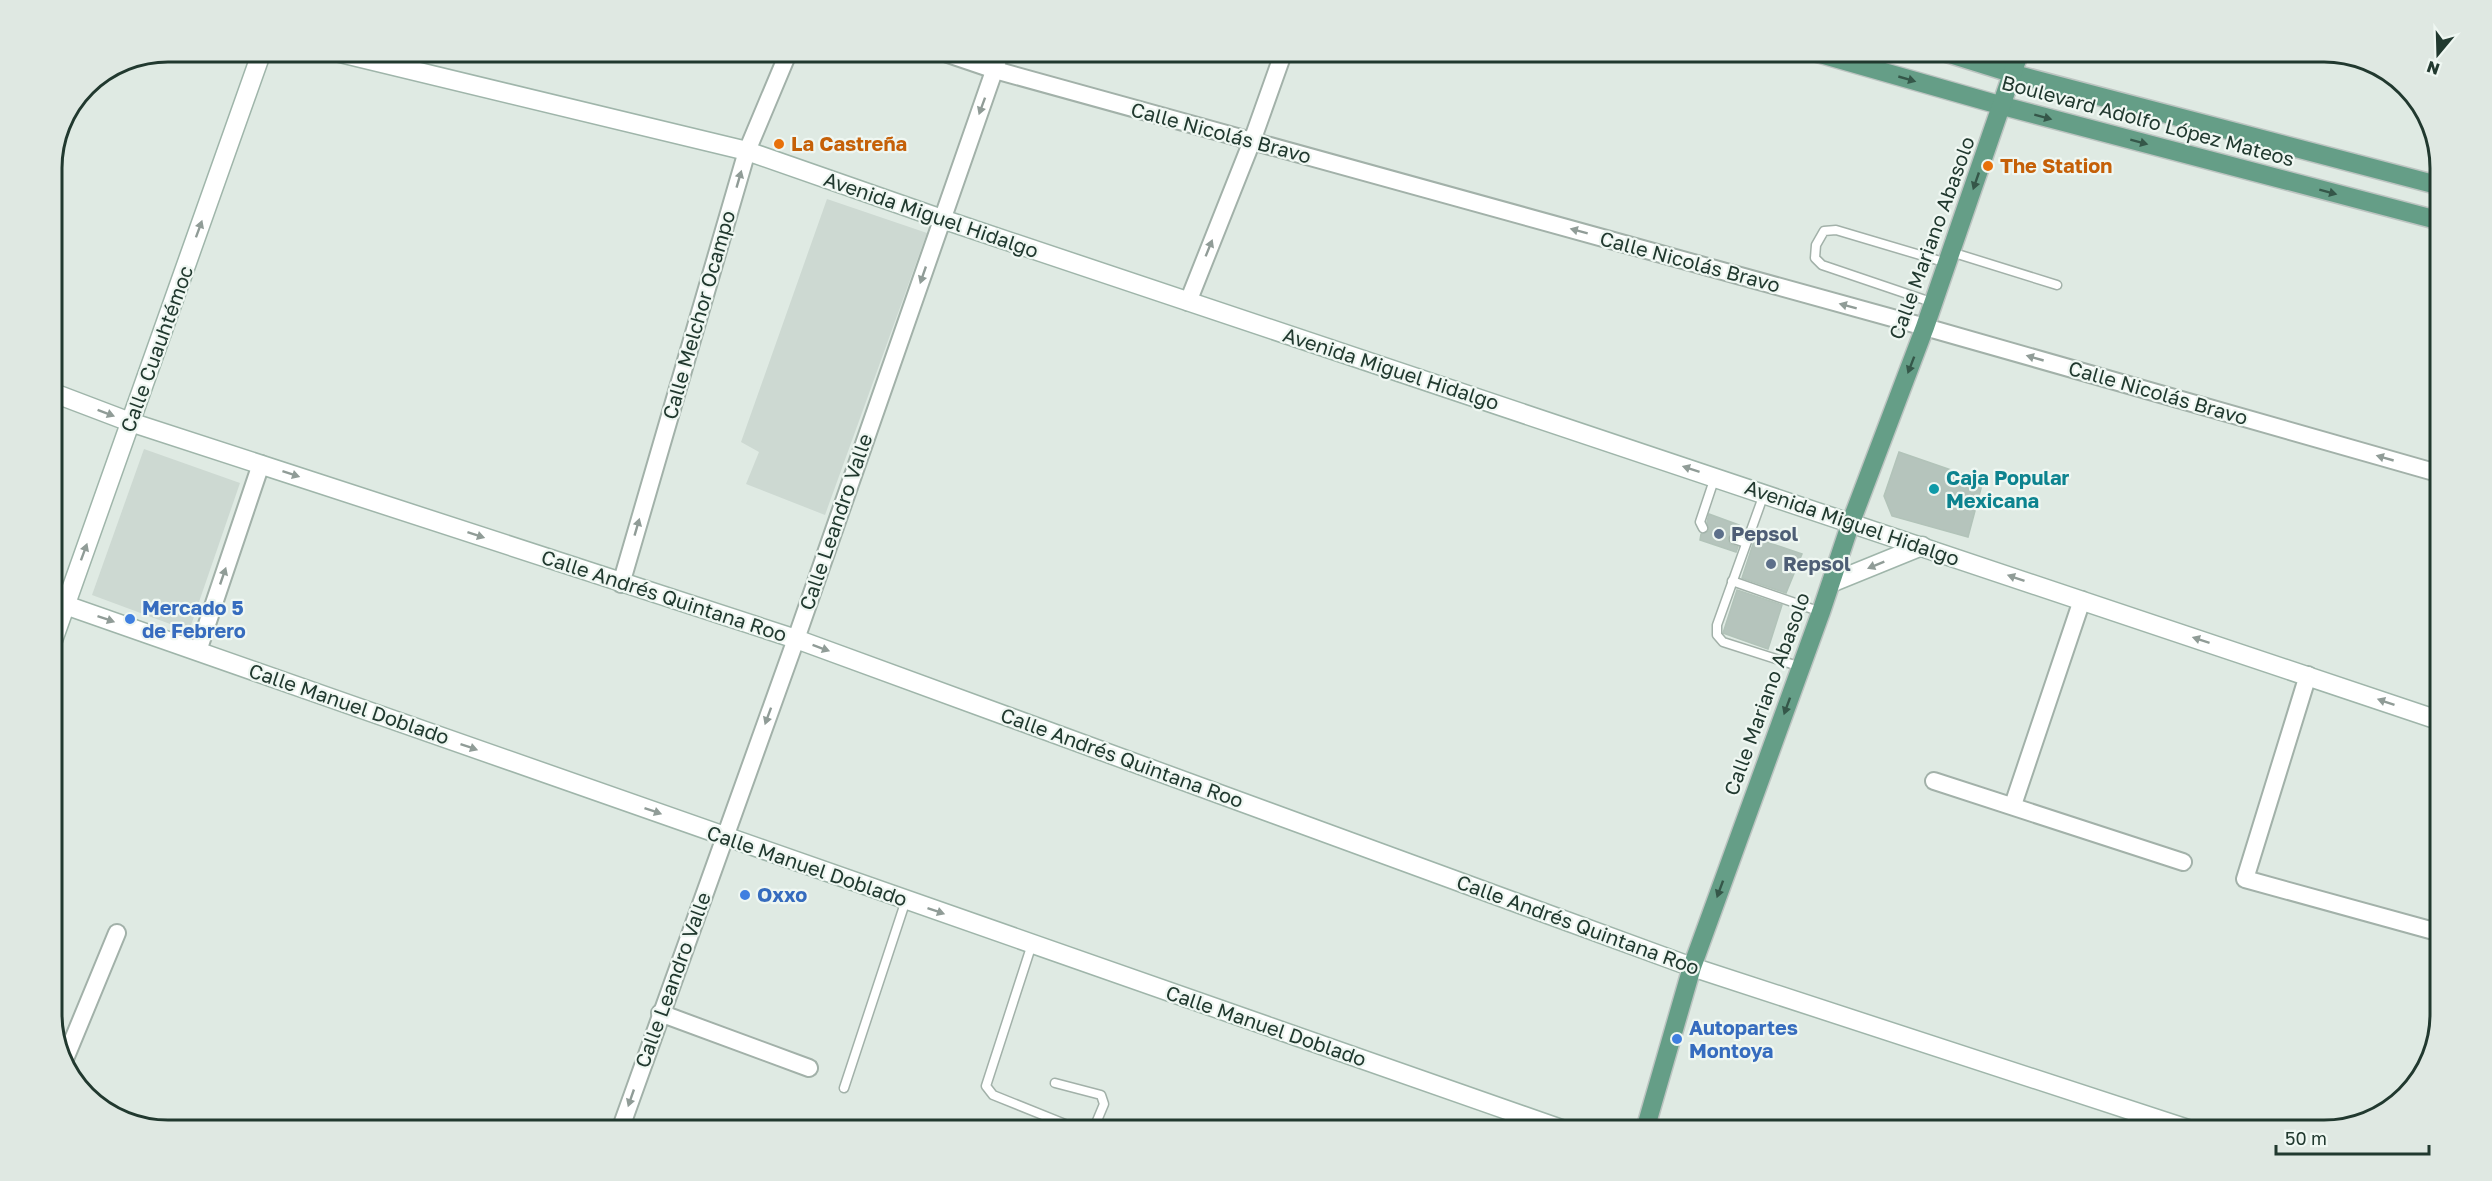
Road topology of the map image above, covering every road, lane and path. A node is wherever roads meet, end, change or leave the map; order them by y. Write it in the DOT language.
graph roads {
  1 [pos="258,62"];
  2 [pos="378,62"];
  3 [pos="784,62"];
  4 [pos="971,62"];
  5 [pos="998,62"];
  6 [pos="1280,62"];
  7 [pos="1849,62"];
  8 [pos="1975,62"];
  9 [pos="2017,62"];
  10 [pos="995,70"];
  11 [pos="2014,74"];
  12 [pos="2003,106"];
  13 [pos="1252,141"];
  14 [pos="747,151"];
  15 [pos="2430,183"];
  16 [pos="2430,218"];
  17 [pos="942,219"];
  18 [pos="1949,257"];
  19 [pos="2057,285"];
  20 [pos="1188,302"];
  21 [pos="1934,303"];
  22 [pos="1925,327"];
  23 [pos="62,396"];
  24 [pos="130,422"];
  25 [pos="261,464"];
  26 [pos="2430,471"];
  27 [pos="1715,477"];
  28 [pos="1764,493"];
  29 [pos="1851,522"];
  30 [pos="1703,528"];
  31 [pos="1734,539"];
  32 [pos="1746,543"];
  33 [pos="1922,546"];
  34 [pos="1732,581"];
  35 [pos="1831,583"];
  36 [pos="621,584"];
  37 [pos="62,592"];
  38 [pos="2082,600"];
  39 [pos="62,603"];
  40 [pos="1821,612"];
  41 [pos="796,639"];
  42 [pos="198,651"];
  43 [pos="1801,667"];
  44 [pos="2308,675"];
  45 [pos="2430,717"];
  46 [pos="1934,781"];
  47 [pos="2013,805"];
  48 [pos="725,837"];
  49 [pos="2183,862"];
  50 [pos="906,900"];
  51 [pos="2430,930"];
  52 [pos="117,933"];
  53 [pos="1032,944"];
  54 [pos="1692,967"];
  55 [pos="660,1013"];
  56 [pos="68,1051"];
  57 [pos="809,1068"];
  58 [pos="1054,1083"];
  59 [pos="844,1088"];
  60 [pos="623,1120"];
  61 [pos="1055,1120"];
  62 [pos="1097,1120"];
  63 [pos="1535,1120"];
  64 [pos="1648,1120"];
  65 [pos="2160,1120"];
  24 -- 1 [label="main road, Calle Cuauhtémoc, one-way"];
  2 -- 14 [label="main road, Avenida Miguel Hidalgo"];
  3 -- 14 [label="street, Calle Melchor Ocampo"];
  4 -- 10 [label="street, Calle Nicolás Bravo"];
  5 -- 10 [label="street, Calle Leandro Valle"];
  6 -- 13 [label="street"];
  7 -- 12 [label="main road, Boulevard Adolfo López Mateos, one-way"];
  8 -- 11 [label="main road, Boulevard Adolfo López Mateos"];
  9 -- 11 [label="main road, Calle Mariano Abasolo"];
  10 -- 13 [label="street, Calle Nicolás Bravo"];
  10 -- 17 [label="street, Calle Leandro Valle, one-way"];
  11 -- 12 [label="main road, Calle Mariano Abasolo"];
  11 -- 15 [label="main road, Boulevard Adolfo López Mateos"];
  12 -- 16 [label="main road, Boulevard Adolfo López Mateos, one-way"];
  12 -- 18 [label="main road, Calle Mariano Abasolo, one-way"];
  20 -- 13 [label="street, one-way"];
  22 -- 13 [label="street, Calle Nicolás Bravo, one-way"];
  14 -- 17 [label="main road, Avenida Miguel Hidalgo"];
  36 -- 14 [label="street, Calle Melchor Ocampo, one-way"];
  17 -- 20 [label="main road, Avenida Miguel Hidalgo"];
  17 -- 41 [label="street, Calle Leandro Valle, one-way"];
  18 -- 19 [label="lane"];
  18 -- 21 [label="main road, Calle Mariano Abasolo"];
  18 -- 21 [label="lane"];
  27 -- 20 [label="main road, Avenida Miguel Hidalgo, one-way"];
  21 -- 22 [label="main road, Calle Mariano Abasolo"];
  26 -- 22 [label="street, Calle Nicolás Bravo, one-way"];
  22 -- 29 [label="main road, Calle Mariano Abasolo, one-way"];
  23 -- 24 [label="main road, Calle Andrés Quintana Roo, one-way"];
  24 -- 25 [label="main road, Calle Andrés Quintana Roo"];
  37 -- 24 [label="main road, Calle Cuauhtémoc, one-way"];
  25 -- 36 [label="main road, Calle Andrés Quintana Roo, one-way"];
  42 -- 25 [label="street, one-way"];
  27 -- 28 [label="main road, Avenida Miguel Hidalgo"];
  27 -- 30 [label="lane"];
  28 -- 29 [label="main road, Avenida Miguel Hidalgo"];
  28 -- 32 [label="lane"];
  29 -- 33 [label="main road, Avenida Miguel Hidalgo"];
  29 -- 35 [label="main road, Calle Mariano Abasolo"];
  31 -- 32 [label="lane"];
  32 -- 34 [label="lane"];
  33 -- 35 [label="main road, one-way"];
  38 -- 33 [label="main road, Avenida Miguel Hidalgo, one-way"];
  34 -- 40 [label="lane"];
  34 -- 43 [label="lane"];
  35 -- 40 [label="main road, Calle Mariano Abasolo"];
  36 -- 41 [label="main road, Calle Andrés Quintana Roo"];
  44 -- 38 [label="main road, Avenida Miguel Hidalgo, one-way"];
  38 -- 47 [label="street"];
  39 -- 42 [label="main road, Calle Manuel Doblado, one-way"];
  40 -- 43 [label="main road, Calle Mariano Abasolo"];
  41 -- 48 [label="street, Calle Leandro Valle, one-way"];
  41 -- 54 [label="main road, Calle Andrés Quintana Roo, one-way"];
  42 -- 48 [label="main road, Calle Manuel Doblado, one-way"];
  43 -- 54 [label="main road, Calle Mariano Abasolo, one-way"];
  45 -- 44 [label="main road, Avenida Miguel Hidalgo, one-way"];
  44 -- 51 [label="street"];
  46 -- 47 [label="street"];
  47 -- 49 [label="street"];
  48 -- 50 [label="main road, Calle Manuel Doblado"];
  48 -- 55 [label="street, Calle Leandro Valle"];
  50 -- 53 [label="main road, Calle Manuel Doblado, one-way"];
  50 -- 59 [label="lane"];
  52 -- 56 [label="street"];
  53 -- 61 [label="lane"];
  53 -- 63 [label="main road, Calle Manuel Doblado"];
  54 -- 64 [label="main road, Calle Mariano Abasolo"];
  54 -- 65 [label="main road, Calle Andrés Quintana Roo"];
  55 -- 57 [label="street"];
  55 -- 60 [label="street, Calle Leandro Valle, one-way"];
  58 -- 62 [label="lane"];
}
